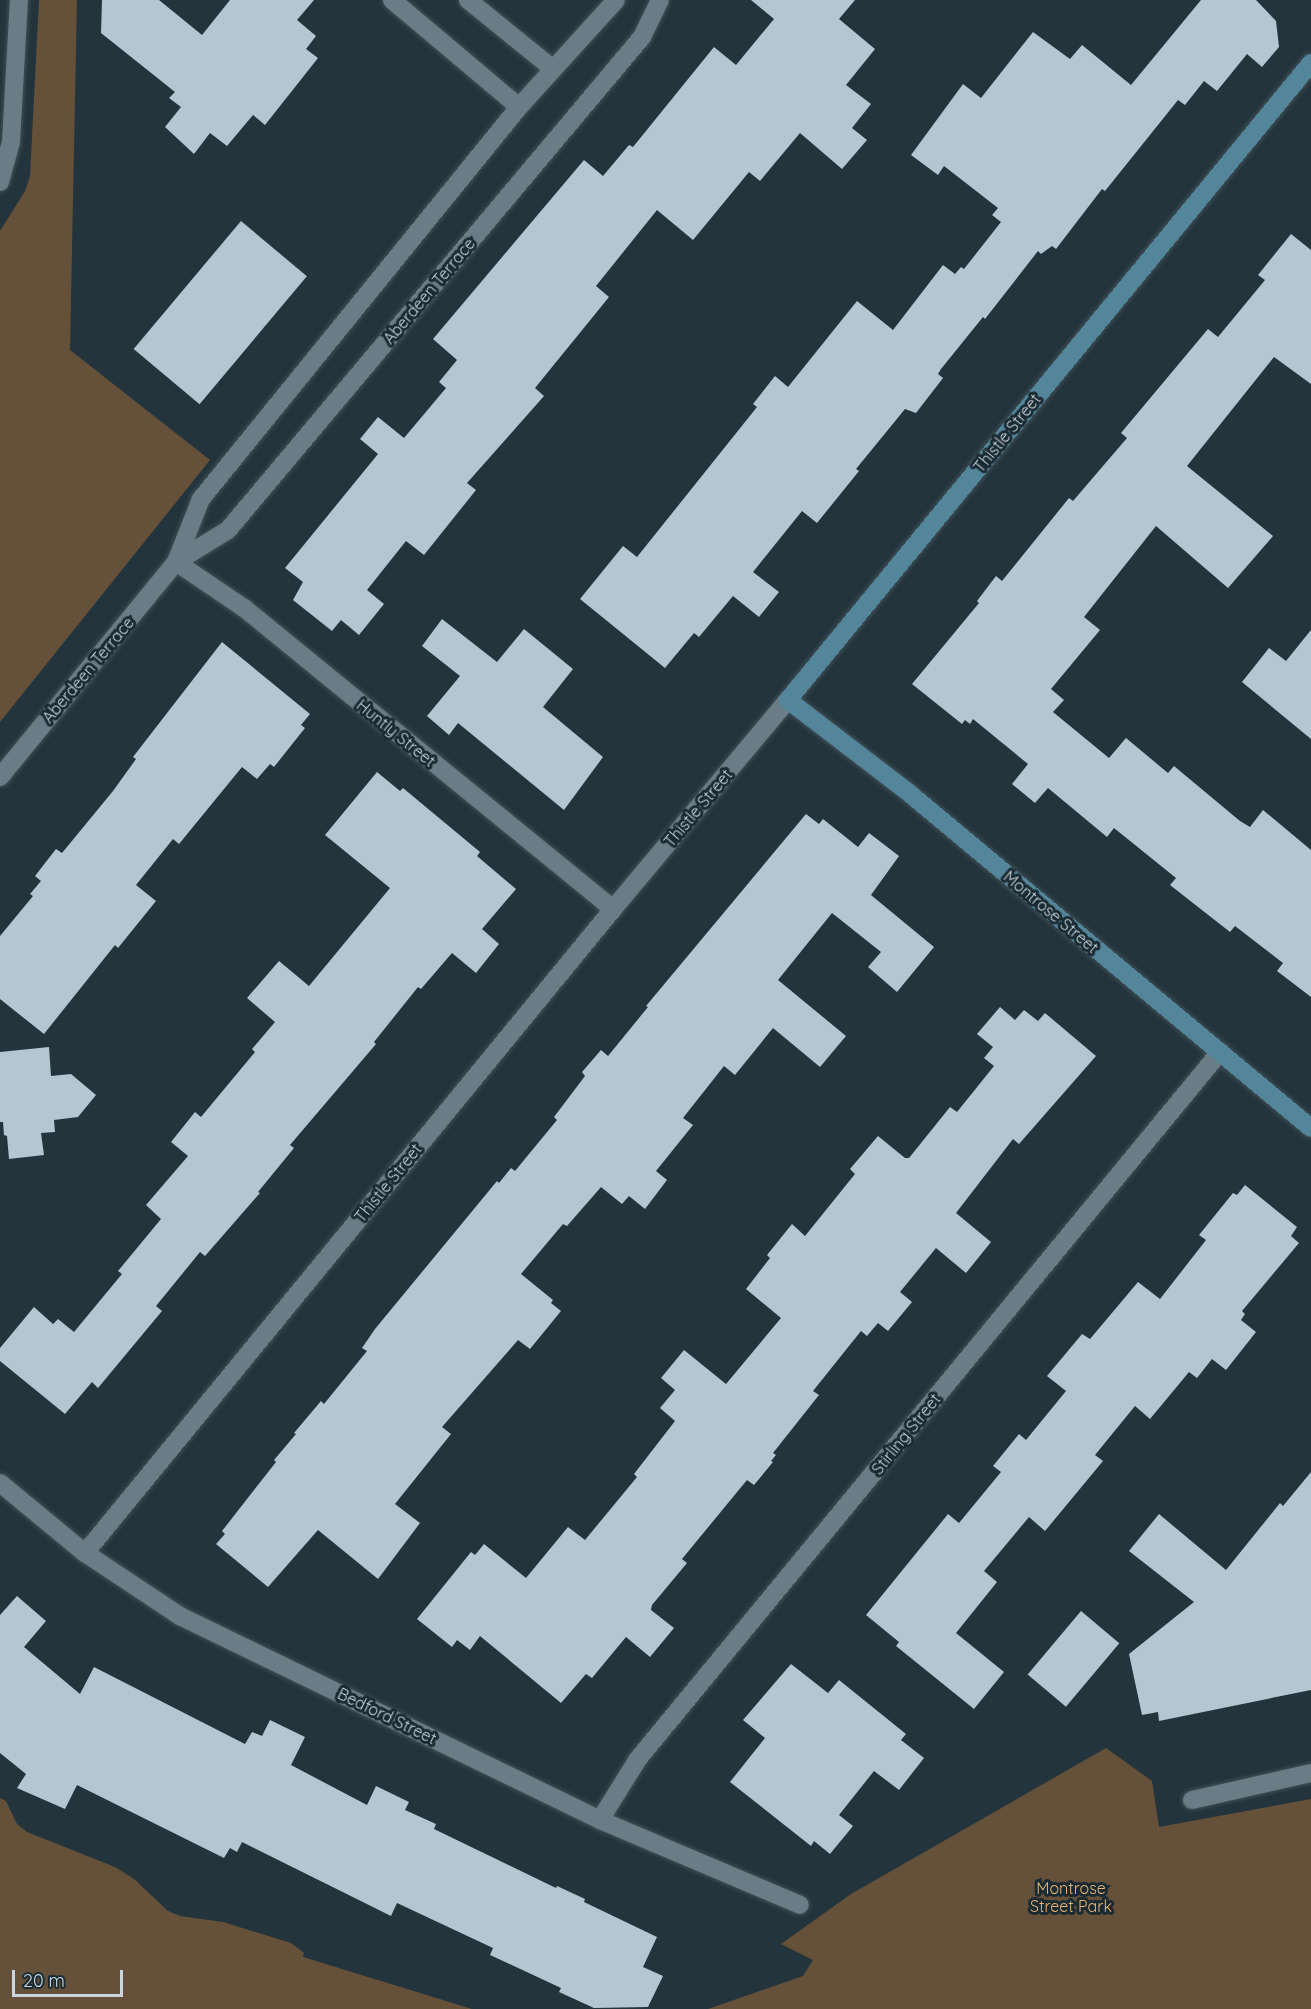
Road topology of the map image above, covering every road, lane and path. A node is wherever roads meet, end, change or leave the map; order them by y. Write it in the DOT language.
graph roads {
  1 [pos="19,0"];
  2 [pos="393,0"];
  3 [pos="468,0"];
  4 [pos="616,0"];
  5 [pos="660,0"];
  6 [pos="1311,63"];
  7 [pos="552,68"];
  8 [pos="519,107"];
  9 [pos="0,182"];
  10 [pos="176,562"];
  11 [pos="788,700"];
  12 [pos="0,777"];
  13 [pos="613,909"];
  14 [pos="1220,1052"];
  15 [pos="1311,1128"];
  16 [pos="0,1483"];
  17 [pos="85,1553"];
  18 [pos="1311,1773"];
  19 [pos="1192,1800"];
  20 [pos="600,1820"];
  21 [pos="800,1905"];
  1 -- 9 [label="street"];
  2 -- 8 [label="street"];
  3 -- 7 [label="street"];
  4 -- 7 [label="street, Aberdeen Terrace"];
  5 -- 10 [label="street, Aberdeen Terrace"];
  6 -- 11 [label="street, Thistle Street"];
  7 -- 8 [label="street, Aberdeen Terrace"];
  8 -- 10 [label="street, Aberdeen Terrace"];
  10 -- 12 [label="street, Aberdeen Terrace"];
  10 -- 13 [label="street, Huntly Street"];
  11 -- 13 [label="street, Thistle Street"];
  11 -- 14 [label="street, Montrose Street"];
  13 -- 17 [label="street, Thistle Street"];
  14 -- 15 [label="street, Montrose Street"];
  14 -- 20 [label="street, Stirling Street"];
  16 -- 17 [label="street, Bedford Street"];
  17 -- 20 [label="street, Bedford Street"];
  18 -- 19 [label="street"];
  20 -- 21 [label="street, Bedford Street"];
}
